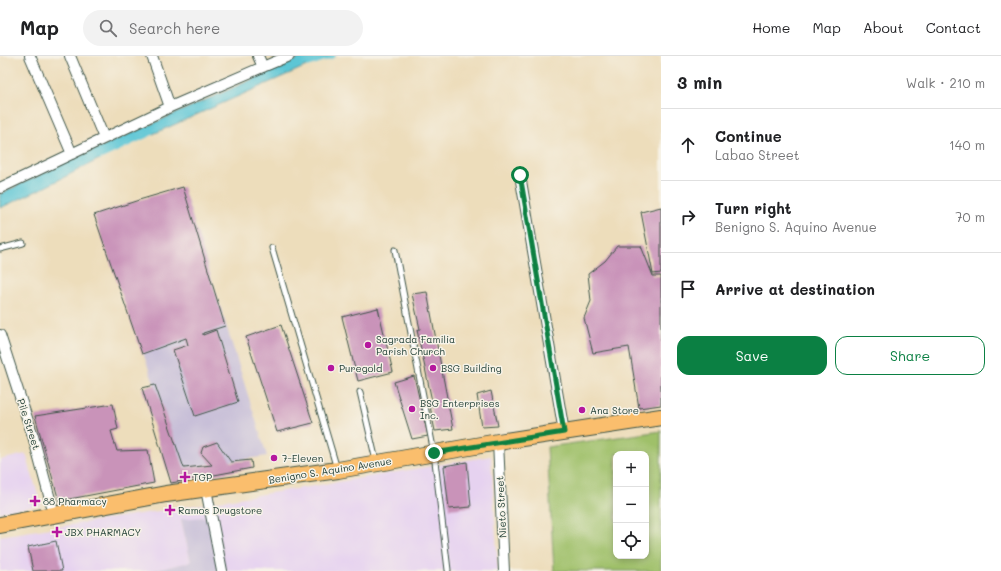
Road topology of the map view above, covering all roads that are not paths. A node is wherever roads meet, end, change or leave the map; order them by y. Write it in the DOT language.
graph roads {
  1 [pos="30,56"];
  2 [pos="70,56"];
  3 [pos="152,56"];
  4 [pos="258,56"];
  5 [pos="289,56"];
  6 [pos="263,67"];
  7 [pos="170,108"];
  8 [pos="104,138"];
  9 [pos="72,154"];
  10 [pos="520,175"];
  11 [pos="0,188"];
  12 [pos="23,243"];
  13 [pos="272,248"];
  14 [pos="0,249"];
  15 [pos="395,250"];
  16 [pos="0,335"];
  17 [pos="360,392"];
  18 [pos="661,417"];
  19 [pos="564,432"];
  20 [pos="498,442"];
  21 [pos="434,453"];
  22 [pos="377,463"];
  23 [pos="338,470"];
  24 [pos="206,489"];
  25 [pos="54,514"];
  26 [pos="0,525"];
  27 [pos="448,570"];
  28 [pos="222,571"];
  29 [pos="504,571"];
  1 -- 9 [label="street"];
  2 -- 8 [label="street"];
  3 -- 7 [label="street"];
  4 -- 6 [label="street"];
  5 -- 6 [label="street"];
  6 -- 7 [label="street"];
  7 -- 8 [label="street"];
  8 -- 9 [label="street"];
  9 -- 11 [label="street"];
  10 -- 19 [label="street"];
  12 -- 14 [label="lane"];
  13 -- 23 [label="lane"];
  15 -- 21 [label="lane"];
  16 -- 25 [label="street, Pile Street"];
  17 -- 22 [label="lane"];
  18 -- 19 [label="main road, Benigno S. Aquino Avenue"];
  19 -- 20 [label="main road, Benigno S. Aquino Avenue"];
  20 -- 21 [label="main road, Benigno S. Aquino Avenue"];
  20 -- 29 [label="street, Nieto Street"];
  21 -- 22 [label="main road, Benigno S. Aquino Avenue"];
  21 -- 27 [label="lane"];
  22 -- 23 [label="main road, Benigno S. Aquino Avenue"];
  23 -- 24 [label="main road, Benigno S. Aquino Avenue"];
  24 -- 25 [label="main road, Benigno S. Aquino Avenue"];
  24 -- 28 [label="street"];
  25 -- 26 [label="main road, Benigno S. Aquino Avenue"];
}
